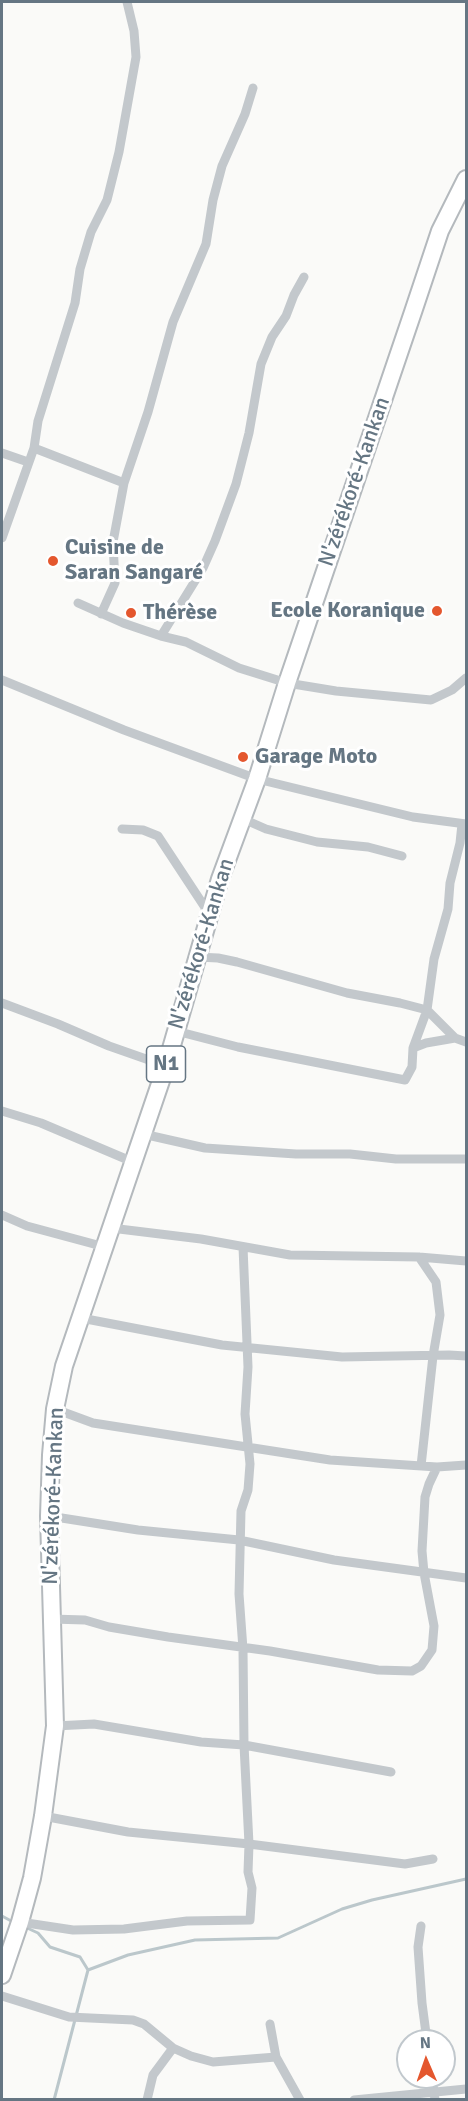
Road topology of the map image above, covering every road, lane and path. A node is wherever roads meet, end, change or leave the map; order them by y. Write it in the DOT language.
graph roads {
  1 [pos="127,2"];
  2 [pos="253,88"];
  3 [pos="466,179"];
  4 [pos="304,277"];
  5 [pos="34,448"];
  6 [pos="2,453"];
  7 [pos="28,462"];
  8 [pos="124,483"];
  9 [pos="2,538"];
  10 [pos="78,603"];
  11 [pos="101,614"];
  12 [pos="161,636"];
  13 [pos="466,678"];
  14 [pos="2,680"];
  15 [pos="287,683"];
  16 [pos="257,779"];
  17 [pos="241,818"];
  18 [pos="464,824"];
  19 [pos="122,829"];
  20 [pos="402,856"];
  21 [pos="210,915"];
  22 [pos="198,957"];
  23 [pos="2,1003"];
  24 [pos="427,1010"];
  25 [pos="176,1031"];
  26 [pos="455,1038"];
  27 [pos="466,1042"];
  28 [pos="413,1048"];
  29 [pos="166,1066"];
  30 [pos="2,1111"];
  31 [pos="143,1134"];
  32 [pos="466,1159"];
  33 [pos="134,1162"];
  34 [pos="2,1215"];
  35 [pos="111,1228"];
  36 [pos="105,1247"];
  37 [pos="243,1247"];
  38 [pos="419,1257"];
  39 [pos="466,1261"];
  40 [pos="81,1318"];
  41 [pos="248,1347"];
  42 [pos="433,1356"];
  43 [pos="466,1356"];
  44 [pos="55,1409"];
  45 [pos="250,1448"];
  46 [pos="466,1465"];
  47 [pos="421,1466"];
  48 [pos="437,1467"];
  49 [pos="49,1516"];
  50 [pos="239,1540"];
  51 [pos="424,1573"];
  52 [pos="466,1578"];
  53 [pos="51,1619"];
  54 [pos="243,1649"];
  55 [pos="55,1726"];
  56 [pos="244,1745"];
  57 [pos="391,1772"];
  58 [pos="43,1816"];
  59 [pos="249,1844"];
  60 [pos="434,1859"];
  61 [pos="20,1922"];
  62 [pos="421,1926"];
  63 [pos="2,1975"];
  64 [pos="2,1996"];
  65 [pos="270,2024"];
  66 [pos="426,2029"];
  67 [pos="173,2048"];
  68 [pos="276,2057"];
  69 [pos="466,2089"];
  70 [pos="435,2096"];
  71 [pos="147,2100"];
  72 [pos="300,2100"];
  73 [pos="354,2100"];
  1 -- 5 [label="street"];
  2 -- 8 [label="street"];
  3 -- 15 [label="highway, N'zérékoré-Kankan / N1"];
  4 -- 12 [label="street"];
  5 -- 7 [label="street"];
  5 -- 8 [label="street"];
  6 -- 7 [label="street"];
  7 -- 9 [label="street"];
  8 -- 11 [label="street"];
  10 -- 11 [label="street"];
  11 -- 12 [label="street"];
  12 -- 15 [label="street"];
  13 -- 15 [label="street"];
  14 -- 16 [label="street"];
  15 -- 16 [label="highway, N'zérékoré-Kankan / N1"];
  16 -- 17 [label="highway, N'zérékoré-Kankan / N1"];
  16 -- 18 [label="street"];
  17 -- 20 [label="street"];
  17 -- 21 [label="highway, N'zérékoré-Kankan / N1"];
  18 -- 24 [label="street"];
  19 -- 21 [label="street"];
  21 -- 22 [label="highway, N'zérékoré-Kankan / N1"];
  22 -- 24 [label="street"];
  22 -- 25 [label="highway, N'zérékoré-Kankan / N1"];
  23 -- 29 [label="street"];
  24 -- 26 [label="street"];
  24 -- 28 [label="street"];
  25 -- 28 [label="street"];
  25 -- 29 [label="highway, N'zérékoré-Kankan / N1"];
  26 -- 27 [label="street"];
  26 -- 28 [label="street"];
  29 -- 31 [label="highway, N'zérékoré-Kankan / N1"];
  30 -- 33 [label="street"];
  31 -- 32 [label="street"];
  31 -- 33 [label="highway, N'zérékoré-Kankan / N1"];
  33 -- 35 [label="highway, N'zérékoré-Kankan / N1"];
  34 -- 36 [label="street"];
  35 -- 36 [label="highway, N'zérékoré-Kankan / N1"];
  35 -- 37 [label="street"];
  36 -- 40 [label="highway, N'zérékoré-Kankan / N1"];
  37 -- 38 [label="street"];
  37 -- 41 [label="street"];
  38 -- 39 [label="street"];
  38 -- 42 [label="street"];
  40 -- 41 [label="street"];
  40 -- 44 [label="highway, N'zérékoré-Kankan / N1"];
  41 -- 42 [label="street"];
  41 -- 45 [label="street"];
  42 -- 43 [label="street"];
  42 -- 47 [label="street"];
  44 -- 45 [label="street"];
  44 -- 49 [label="highway, N'zérékoré-Kankan / N1"];
  45 -- 47 [label="street"];
  45 -- 50 [label="street"];
  46 -- 48 [label="street"];
  47 -- 48 [label="street"];
  48 -- 51 [label="street"];
  49 -- 50 [label="street"];
  49 -- 53 [label="highway, N'zérékoré-Kankan / N1"];
  50 -- 51 [label="street"];
  50 -- 54 [label="street"];
  51 -- 52 [label="street"];
  51 -- 54 [label="street"];
  53 -- 54 [label="street"];
  53 -- 55 [label="highway, N'zérékoré-Kankan / N1"];
  54 -- 56 [label="street"];
  55 -- 56 [label="street"];
  55 -- 58 [label="highway, N'zérékoré-Kankan / N1"];
  56 -- 57 [label="street"];
  56 -- 59 [label="street"];
  58 -- 59 [label="street"];
  58 -- 61 [label="highway, N'zérékoré-Kankan / N1"];
  59 -- 60 [label="street"];
  59 -- 61 [label="street"];
  61 -- 63 [label="highway, N'zérékoré-Kankan / N1"];
  62 -- 66 [label="street"];
  64 -- 67 [label="street"];
  65 -- 68 [label="street"];
  67 -- 68 [label="street"];
  67 -- 71 [label="street"];
  68 -- 72 [label="street"];
  69 -- 70 [label="street"];
  70 -- 73 [label="street"];
}
